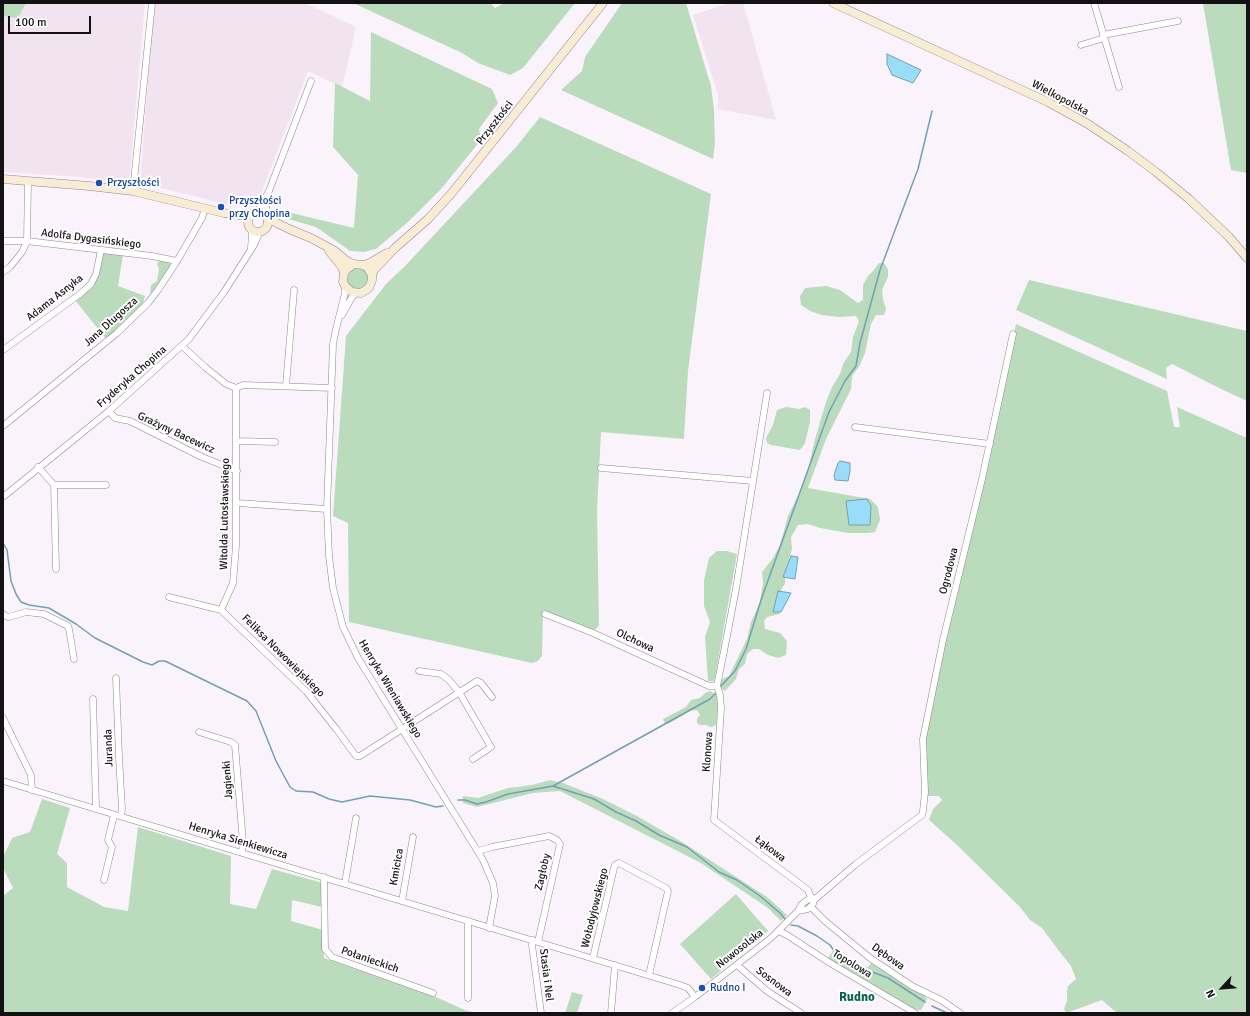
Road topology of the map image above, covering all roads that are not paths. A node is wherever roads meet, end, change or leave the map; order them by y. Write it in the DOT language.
graph roads {
  1 [pos="152,3"];
  2 [pos="603,3"];
  3 [pos="833,3"];
  4 [pos="1094,3"];
  5 [pos="1178,21"];
  6 [pos="1104,37"];
  7 [pos="1081,45"];
  8 [pos="311,81"];
  9 [pos="1119,87"];
  10 [pos="3,180"];
  11 [pos="28,181"];
  12 [pos="133,191"];
  13 [pos="269,191"];
  14 [pos="205,208"];
  15 [pos="224,213"];
  16 [pos="253,214"];
  17 [pos="266,217"];
  18 [pos="250,227"];
  19 [pos="289,229"];
  20 [pos="262,231"];
  21 [pos="3,241"];
  22 [pos="27,241"];
  23 [pos="323,245"];
  24 [pos="395,248"];
  25 [pos="101,250"];
  26 [pos="250,250"];
  27 [pos="1247,258"];
  28 [pos="177,260"];
  29 [pos="354,264"];
  30 [pos="363,265"];
  31 [pos="3,272"];
  32 [pos="344,273"];
  33 [pos="372,275"];
  34 [pos="345,286"];
  35 [pos="294,290"];
  36 [pos="356,293"];
  37 [pos="338,321"];
  38 [pos="1013,334"];
  39 [pos="182,346"];
  40 [pos="3,350"];
  41 [pos="286,386"];
  42 [pos="236,388"];
  43 [pos="332,388"];
  44 [pos="767,393"];
  45 [pos="109,411"];
  46 [pos="3,426"];
  47 [pos="855,428"];
  48 [pos="237,441"];
  49 [pos="275,442"];
  50 [pos="990,444"];
  51 [pos="38,467"];
  52 [pos="601,468"];
  53 [pos="237,471"];
  54 [pos="753,481"];
  55 [pos="54,484"];
  56 [pos="106,485"];
  57 [pos="3,497"];
  58 [pos="237,502"];
  59 [pos="327,509"];
  60 [pos="56,569"];
  61 [pos="169,597"];
  62 [pos="221,610"];
  63 [pos="3,614"];
  64 [pos="545,614"];
  65 [pos="74,660"];
  66 [pos="419,671"];
  67 [pos="116,678"];
  68 [pos="717,686"];
  69 [pos="459,692"];
  70 [pos="492,697"];
  71 [pos="93,699"];
  72 [pos="3,718"];
  73 [pos="403,729"];
  74 [pos="199,732"];
  75 [pos="473,759"];
  76 [pos="3,781"];
  77 [pos="32,790"];
  78 [pos="96,808"];
  79 [pos="118,815"];
  80 [pos="922,815"];
  81 [pos="356,818"];
  82 [pos="714,820"];
  83 [pos="413,837"];
  84 [pos="478,851"];
  85 [pos="242,852"];
  86 [pos="324,877"];
  87 [pos="104,880"];
  88 [pos="345,883"];
  89 [pos="813,899"];
  90 [pos="402,901"];
  91 [pos="811,908"];
  92 [pos="798,911"];
  93 [pos="468,921"];
  94 [pos="489,928"];
  95 [pos="779,931"];
  96 [pos="535,941"];
  97 [pos="593,958"];
  98 [pos="615,965"];
  99 [pos="737,965"];
  100 [pos="649,975"];
  101 [pos="433,993"];
  102 [pos="695,997"];
  103 [pos="468,998"];
  104 [pos="541,1013"];
  105 [pos="611,1013"];
  106 [pos="672,1013"];
  107 [pos="801,1013"];
  108 [pos="915,1013"];
  109 [pos="960,1013"];
  1 -- 12 [label="street"];
  2 -- 24 [label="street, Przyszłości"];
  3 -- 27 [label="street, Wielkopolska"];
  4 -- 6 [label="street"];
  5 -- 6 [label="street"];
  6 -- 7 [label="street"];
  6 -- 9 [label="street"];
  8 -- 13 [label="street"];
  10 -- 11 [label="street"];
  11 -- 12 [label="street"];
  11 -- 22 [label="street"];
  12 -- 14 [label="street"];
  13 -- 16 [label="street"];
  13 -- 17 [label="street"];
  14 -- 15 [label="street"];
  14 -- 28 [label="street, Jana Długosza"];
  15 -- 16 [label="street"];
  15 -- 18 [label="street"];
  16 -- 17 [label="street"];
  16 -- 18 [label="street"];
  17 -- 19 [label="street"];
  17 -- 20 [label="street"];
  18 -- 20 [label="street"];
  18 -- 26 [label="street, Fryderyka Chopina"];
  19 -- 20 [label="street"];
  19 -- 23 [label="street"];
  20 -- 26 [label="street, Fryderyka Chopina"];
  21 -- 22 [label="street, Adolfa Dygasińskiego"];
  22 -- 25 [label="street, Adolfa Dygasińskiego"];
  22 -- 31 [label="street"];
  23 -- 29 [label="street"];
  23 -- 32 [label="street"];
  24 -- 30 [label="street, Przyszłości"];
  24 -- 33 [label="street, Przyszłości"];
  25 -- 28 [label="street, Adolfa Dygasińskiego"];
  25 -- 40 [label="street, Adama Asnyka"];
  26 -- 39 [label="street, Fryderyka Chopina"];
  28 -- 46 [label="street, Jana Długosza"];
  29 -- 30 [label="street"];
  29 -- 32 [label="street"];
  30 -- 33 [label="street"];
  32 -- 34 [label="street"];
  33 -- 36 [label="street"];
  34 -- 36 [label="street"];
  34 -- 37 [label="street, Henryka Wieniawskiego"];
  35 -- 41 [label="street"];
  36 -- 37 [label="street, Henryka Wieniawskiego"];
  37 -- 43 [label="street, Henryka Wieniawskiego"];
  38 -- 50 [label="street, Ogrodowa"];
  39 -- 42 [label="street"];
  39 -- 45 [label="street, Fryderyka Chopina"];
  41 -- 42 [label="street"];
  41 -- 43 [label="street"];
  42 -- 48 [label="street, Witolda Lutosławskiego"];
  43 -- 59 [label="street, Henryka Wieniawskiego"];
  44 -- 54 [label="street"];
  45 -- 51 [label="street, Fryderyka Chopina"];
  45 -- 53 [label="street, Grażyny Bacewicz"];
  47 -- 50 [label="street"];
  48 -- 49 [label="street"];
  48 -- 53 [label="street, Witolda Lutosławskiego"];
  50 -- 80 [label="street, Ogrodowa"];
  51 -- 55 [label="street"];
  51 -- 57 [label="street, Fryderyka Chopina"];
  52 -- 54 [label="street"];
  53 -- 58 [label="street, Witolda Lutosławskiego"];
  54 -- 68 [label="street"];
  55 -- 56 [label="street"];
  55 -- 60 [label="street"];
  58 -- 59 [label="street"];
  58 -- 62 [label="street, Witolda Lutosławskiego"];
  59 -- 73 [label="street, Henryka Wieniawskiego"];
  61 -- 62 [label="street, Feliksa Nowowiejskiego"];
  62 -- 73 [label="street, Feliksa Nowowiejskiego"];
  63 -- 65 [label="street"];
  64 -- 68 [label="street, Olchowa"];
  66 -- 69 [label="street"];
  67 -- 79 [label="street, Juranda"];
  68 -- 82 [label="street, Klonowa"];
  69 -- 70 [label="street"];
  69 -- 73 [label="street"];
  69 -- 75 [label="street"];
  71 -- 78 [label="street"];
  72 -- 77 [label="street"];
  73 -- 84 [label="street, Henryka Wieniawskiego"];
  74 -- 85 [label="street, Jagienki"];
  76 -- 77 [label="street, Henryka Sienkiewicza"];
  77 -- 78 [label="street, Henryka Sienkiewicza"];
  78 -- 79 [label="street, Henryka Sienkiewicza"];
  79 -- 85 [label="street, Henryka Sienkiewicza"];
  79 -- 87 [label="street, Juranda"];
  80 -- 89 [label="street, Nowosolska"];
  81 -- 88 [label="street"];
  82 -- 89 [label="street, Łąkowa"];
  83 -- 90 [label="street, Kmicica"];
  84 -- 94 [label="street, Henryka Wieniawskiego"];
  84 -- 96 [label="street, Zagłoby"];
  85 -- 86 [label="street, Henryka Sienkiewicza"];
  86 -- 88 [label="street, Henryka Sienkiewicza"];
  86 -- 101 [label="street, Połanieckich"];
  88 -- 90 [label="street, Henryka Sienkiewicza"];
  89 -- 91 [label="street, Nowosolska"];
  89 -- 92 [label="street, Nowosolska"];
  90 -- 93 [label="street, Henryka Sienkiewicza"];
  91 -- 92 [label="street"];
  91 -- 109 [label="street, Dębowa"];
  92 -- 95 [label="street, Nowosolska"];
  93 -- 94 [label="street, Henryka Sienkiewicza"];
  93 -- 103 [label="street"];
  94 -- 96 [label="street, Henryka Sienkiewicza"];
  95 -- 99 [label="street, Nowosolska"];
  95 -- 108 [label="street, Topolowa"];
  96 -- 97 [label="street, Henryka Sienkiewicza"];
  96 -- 104 [label="street, Stasia i Nel"];
  97 -- 98 [label="street, Henryka Sienkiewicza"];
  97 -- 100 [label="street, Wołodyjowskiego"];
  98 -- 100 [label="street, Henryka Sienkiewicza"];
  98 -- 105 [label="street"];
  99 -- 102 [label="street, Nowosolska"];
  99 -- 107 [label="street, Sosnowa"];
  100 -- 102 [label="street, Henryka Sienkiewicza"];
  102 -- 106 [label="street, Nowosolska"];
}
